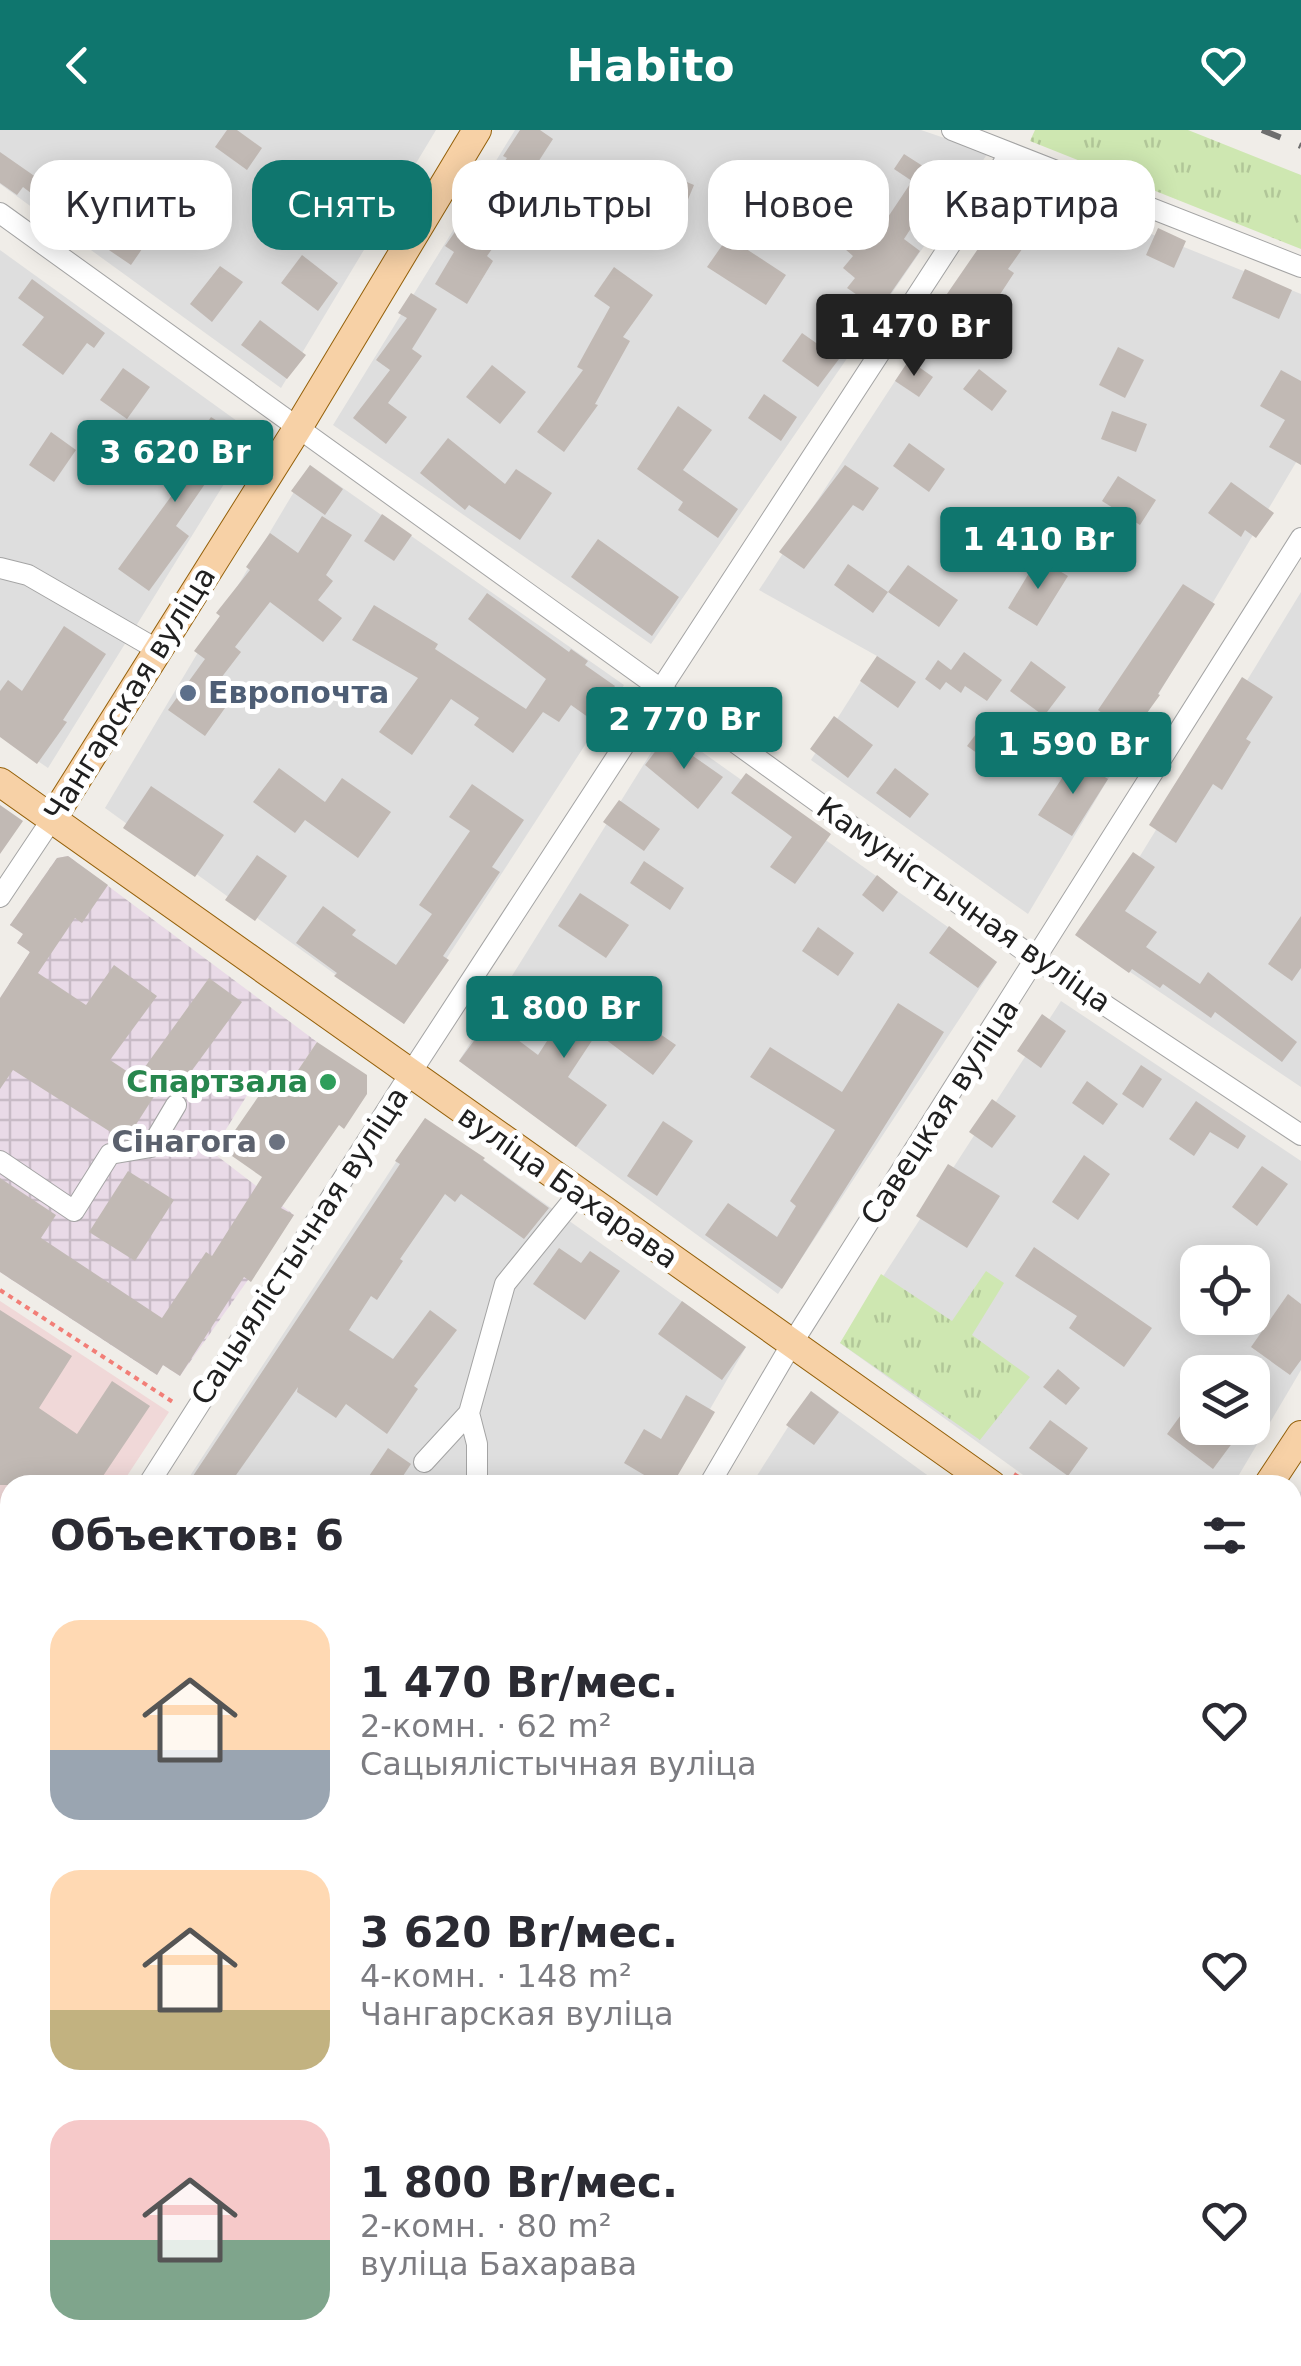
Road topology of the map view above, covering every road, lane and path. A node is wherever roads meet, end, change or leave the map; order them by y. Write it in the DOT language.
graph roads {
  1 [pos="477,130"];
  2 [pos="952,130"];
  3 [pos="1010,152"];
  4 [pos="0,213"];
  5 [pos="1301,267"];
  6 [pos="299,426"];
  7 [pos="1301,538"];
  8 [pos="0,568"];
  9 [pos="158,650"];
  10 [pos="662,690"];
  11 [pos="0,782"];
  12 [pos="52,818"];
  13 [pos="0,897"];
  14 [pos="1037,960"];
  15 [pos="410,1074"];
  16 [pos="176,1105"];
  17 [pos="1301,1135"];
  18 [pos="0,1161"];
  19 [pos="578,1194"];
  20 [pos="0,1290"];
  21 [pos="791,1345"];
  22 [pos="469,1413"];
  23 [pos="192,1415"];
  24 [pos="1301,1436"];
  25 [pos="424,1462"];
  26 [pos="154,1475"];
  27 [pos="477,1475"];
  28 [pos="715,1475"];
  29 [pos="978,1475"];
  30 [pos="1275,1475"];
  1 -- 6 [label="main road, Чангарская вуліца"];
  2 -- 3 [label="street"];
  3 -- 5 [label="street"];
  3 -- 10 [label="street, Сацыялістычная вуліца"];
  4 -- 6 [label="street, Камуністычная вуліца"];
  6 -- 9 [label="main road, Чангарская вуліца"];
  6 -- 10 [label="street, Камуністычная вуліца"];
  7 -- 14 [label="street, Савецкая вуліца"];
  8 -- 9 [label="street"];
  9 -- 12 [label="main road, Чангарская вуліца"];
  10 -- 14 [label="street, Камуністычная вуліца"];
  10 -- 15 [label="street, Сацыялістычная вуліца"];
  11 -- 12 [label="main road, вуліца Бахарава"];
  12 -- 13 [label="street, Чангарская вуліца"];
  12 -- 15 [label="main road, вуліца Бахарава"];
  14 -- 17 [label="street, Камуністычная вуліца"];
  14 -- 21 [label="street, Савецкая вуліца"];
  15 -- 19 [label="main road, вуліца Бахарава"];
  15 -- 23 [label="street, Сацыялістычная вуліца"];
  16 -- 18 [label="street"];
  19 -- 21 [label="main road, вуліца Бахарава"];
  19 -- 22 [label="street"];
  20 -- 23 [label="path"];
  21 -- 28 [label="street, Савецкая вуліца"];
  21 -- 29 [label="main road, вуліца Бахарава"];
  22 -- 25 [label="street"];
  22 -- 27 [label="street"];
  23 -- 26 [label="street, Сацыялістычная вуліца"];
  24 -- 30 [label="main road"];
}
